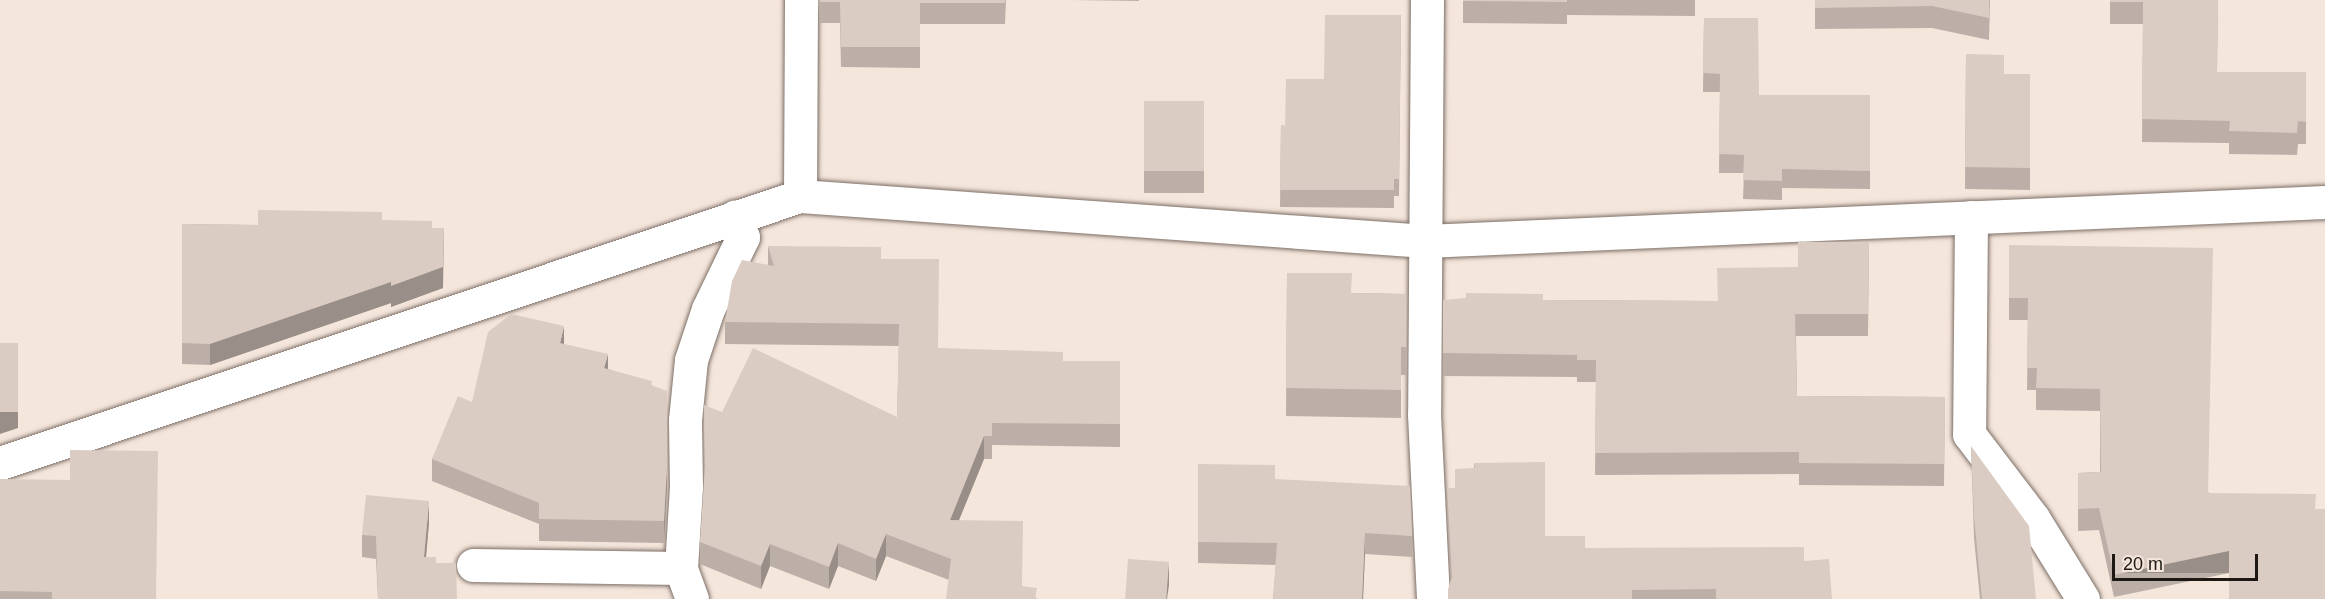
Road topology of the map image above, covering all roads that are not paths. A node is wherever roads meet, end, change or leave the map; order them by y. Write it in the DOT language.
graph roads {
  1 [pos="801,0"];
  2 [pos="1427,0"];
  3 [pos="800,196"];
  4 [pos="2325,202"];
  5 [pos="735,217"];
  6 [pos="1971,217"];
  7 [pos="1425,241"];
  8 [pos="0,463"];
  9 [pos="473,565"];
  10 [pos="681,568"];
  11 [pos="692,599"];
  12 [pos="1433,599"];
  13 [pos="2083,599"];
  1 -- 3 [label="street"];
  2 -- 7 [label="street"];
  3 -- 5 [label="street"];
  3 -- 7 [label="street"];
  4 -- 6 [label="street"];
  5 -- 8 [label="street"];
  5 -- 10 [label="street"];
  6 -- 7 [label="street"];
  6 -- 13 [label="street"];
  7 -- 12 [label="street"];
  9 -- 10 [label="street"];
  10 -- 11 [label="street"];
}
